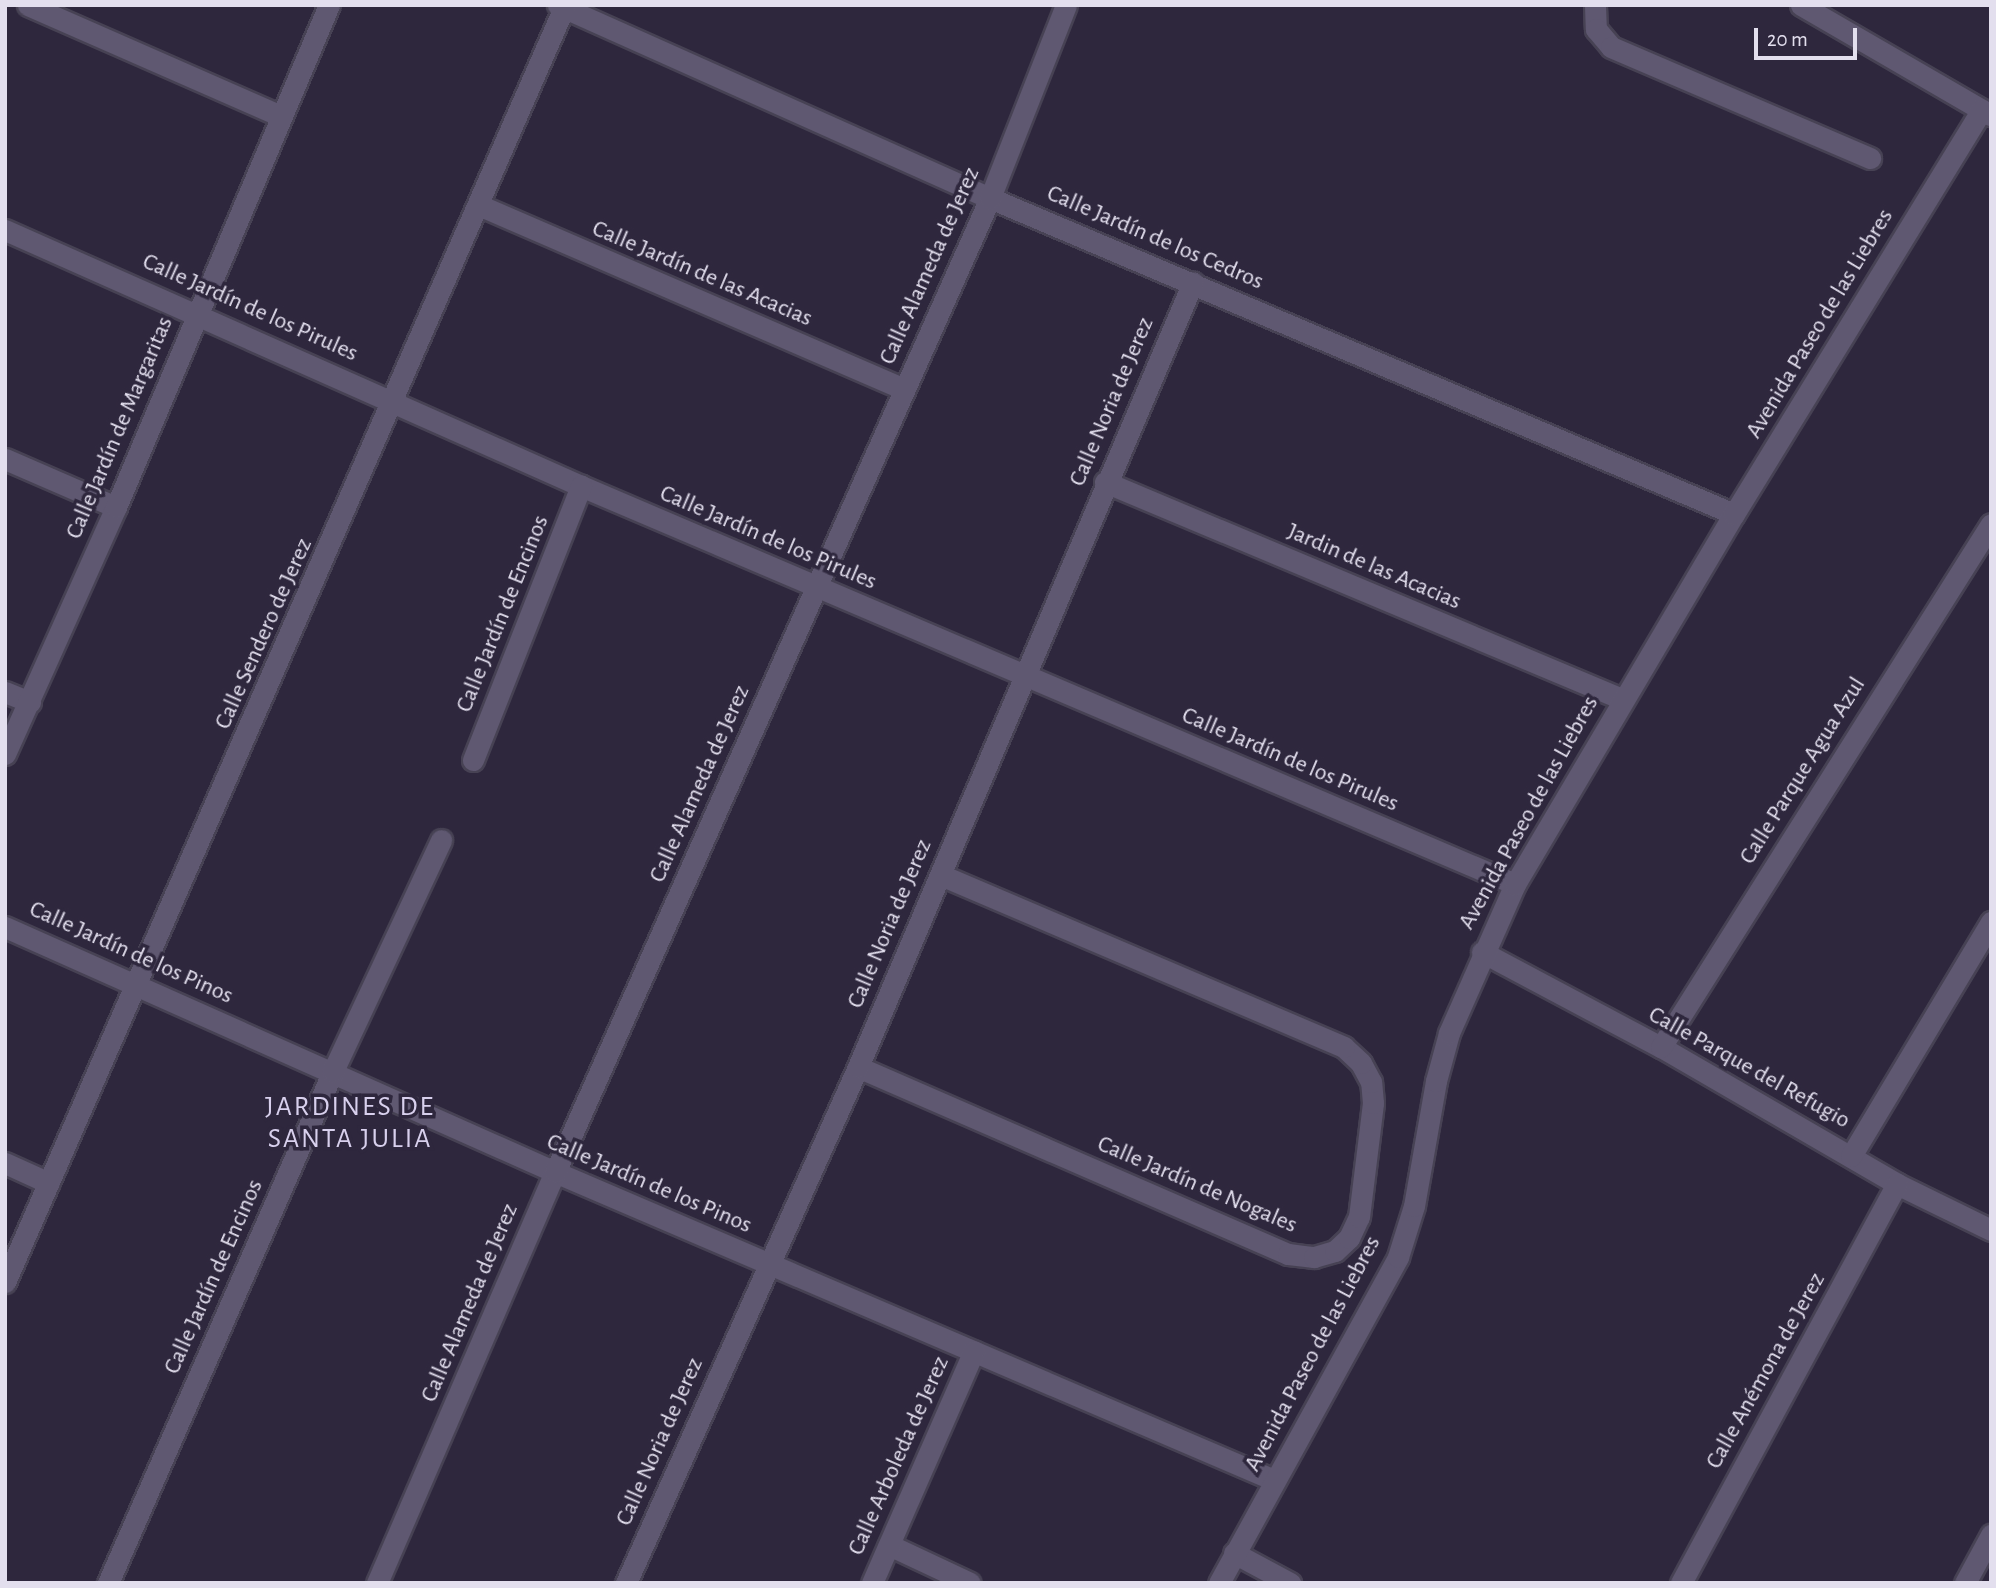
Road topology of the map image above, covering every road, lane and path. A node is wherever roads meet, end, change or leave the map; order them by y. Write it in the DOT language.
graph roads {
  1 [pos="28,5"];
  2 [pos="329,5"];
  3 [pos="1066,5"];
  4 [pos="1595,5"];
  5 [pos="1801,5"];
  6 [pos="562,6"];
  7 [pos="1986,113"];
  8 [pos="279,116"];
  9 [pos="1870,158"];
  10 [pos="990,198"];
  11 [pos="481,206"];
  12 [pos="5,230"];
  13 [pos="1192,282"];
  14 [pos="196,313"];
  15 [pos="904,389"];
  16 [pos="395,400"];
  17 [pos="5,459"];
  18 [pos="1105,482"];
  19 [pos="581,486"];
  20 [pos="116,507"];
  21 [pos="1734,514"];
  22 [pos="1991,524"];
  23 [pos="817,587"];
  24 [pos="1025,675"];
  25 [pos="5,692"];
  26 [pos="1622,699"];
  27 [pos="30,702"];
  28 [pos="5,754"];
  29 [pos="473,760"];
  30 [pos="441,840"];
  31 [pos="940,875"];
  32 [pos="1515,884"];
  33 [pos="1991,922"];
  34 [pos="5,927"];
  35 [pos="1482,952"];
  36 [pos="139,985"];
  37 [pos="1661,1047"];
  38 [pos="858,1066"];
  39 [pos="333,1071"];
  40 [pos="1851,1156"];
  41 [pos="5,1163"];
  42 [pos="555,1172"];
  43 [pos="48,1183"];
  44 [pos="1898,1184"];
  45 [pos="1991,1230"];
  46 [pos="768,1264"];
  47 [pos="5,1282"];
  48 [pos="974,1351"];
  49 [pos="1275,1480"];
  50 [pos="1991,1535"];
  51 [pos="889,1545"];
  52 [pos="1234,1553"];
  53 [pos="108,1583"];
  54 [pos="377,1583"];
  55 [pos="626,1583"];
  56 [pos="872,1583"];
  57 [pos="970,1583"];
  58 [pos="1219,1583"];
  59 [pos="1290,1583"];
  60 [pos="1681,1583"];
  61 [pos="1965,1583"];
  1 -- 8 [label="street"];
  2 -- 8 [label="street, Calle Jardín de Margaritas"];
  3 -- 10 [label="street, Calle Alameda de Jerez"];
  4 -- 9 [label="street"];
  5 -- 7 [label="street"];
  6 -- 10 [label="street, Calle Jardín de los Cedros"];
  6 -- 11 [label="street, Calle Sendero de Jerez"];
  7 -- 21 [label="street, Avenida Paseo de las Liebres"];
  8 -- 14 [label="street, Calle Jardín de Margaritas"];
  10 -- 13 [label="street, Calle Jardín de los Cedros"];
  10 -- 15 [label="street, Calle Alameda de Jerez"];
  11 -- 15 [label="street, Calle Jardín de las Acacias"];
  11 -- 16 [label="street, Calle Sendero de Jerez"];
  12 -- 14 [label="street, Calle Jardín de los Pirules"];
  13 -- 18 [label="street, Calle Noria de Jerez"];
  13 -- 21 [label="street, Calle Jardín de los Cedros"];
  14 -- 16 [label="street, Calle Jardín de los Pirules"];
  14 -- 20 [label="street, Calle Jardín de Margaritas"];
  15 -- 23 [label="street, Calle Alameda de Jerez"];
  16 -- 19 [label="street, Calle Jardín de los Pirules"];
  16 -- 36 [label="street, Calle Sendero de Jerez"];
  17 -- 20 [label="street"];
  18 -- 24 [label="street, Calle Noria de Jerez"];
  18 -- 26 [label="street, Jardin de las Acacias"];
  19 -- 23 [label="street, Calle Jardín de los Pirules"];
  19 -- 29 [label="street, Calle Jardín de Encinos"];
  20 -- 27 [label="street, Calle Jardín de Margaritas"];
  21 -- 26 [label="street, Avenida Paseo de las Liebres"];
  22 -- 37 [label="street, Calle Parque Agua Azul"];
  23 -- 24 [label="street, Calle Jardín de los Pirules"];
  23 -- 42 [label="street, Calle Alameda de Jerez"];
  24 -- 31 [label="street, Calle Noria de Jerez"];
  24 -- 32 [label="street, Calle Jardín de los Pirules"];
  25 -- 27 [label="street"];
  26 -- 32 [label="street, Avenida Paseo de las Liebres"];
  27 -- 28 [label="street, Calle Jardín de Margaritas"];
  30 -- 39 [label="street, Calle Jardín de Encinos"];
  31 -- 38 [label="street, Calle Noria de Jerez"];
  31 -- 38 [label="street, Calle Jardín de Nogales"];
  32 -- 35 [label="street, Avenida Paseo de las Liebres"];
  33 -- 40 [label="street"];
  34 -- 36 [label="street, Calle Jardín de los Pinos"];
  35 -- 37 [label="street, Calle Parque del Refugio"];
  35 -- 49 [label="street, Avenida Paseo de las Liebres"];
  36 -- 39 [label="street, Calle Jardín de los Pinos"];
  36 -- 43 [label="street, Calle Sendero de Jerez"];
  37 -- 40 [label="street, Calle Parque del Refugio"];
  38 -- 46 [label="street, Calle Noria de Jerez"];
  39 -- 42 [label="street, Calle Jardín de los Pinos"];
  39 -- 53 [label="street, Calle Jardín de Encinos"];
  40 -- 44 [label="street, Calle Parque del Refugio"];
  41 -- 43 [label="street"];
  42 -- 46 [label="street, Calle Jardín de los Pinos"];
  42 -- 54 [label="street, Calle Alameda de Jerez"];
  43 -- 47 [label="street, Calle Sendero de Jerez"];
  44 -- 45 [label="street, Calle Parque del Refugio"];
  44 -- 60 [label="street, Calle Anémona de Jerez"];
  46 -- 48 [label="street, Calle Jardín de los Pinos"];
  46 -- 55 [label="street, Calle Noria de Jerez"];
  48 -- 49 [label="street, Calle Jardín de los Pinos"];
  48 -- 51 [label="street, Calle Arboleda de Jerez"];
  49 -- 52 [label="street, Avenida Paseo de las Liebres"];
  50 -- 61 [label="street"];
  51 -- 56 [label="street, Calle Arboleda de Jerez"];
  51 -- 57 [label="street"];
  52 -- 58 [label="street, Avenida Paseo de las Liebres"];
  52 -- 59 [label="street"];
}
